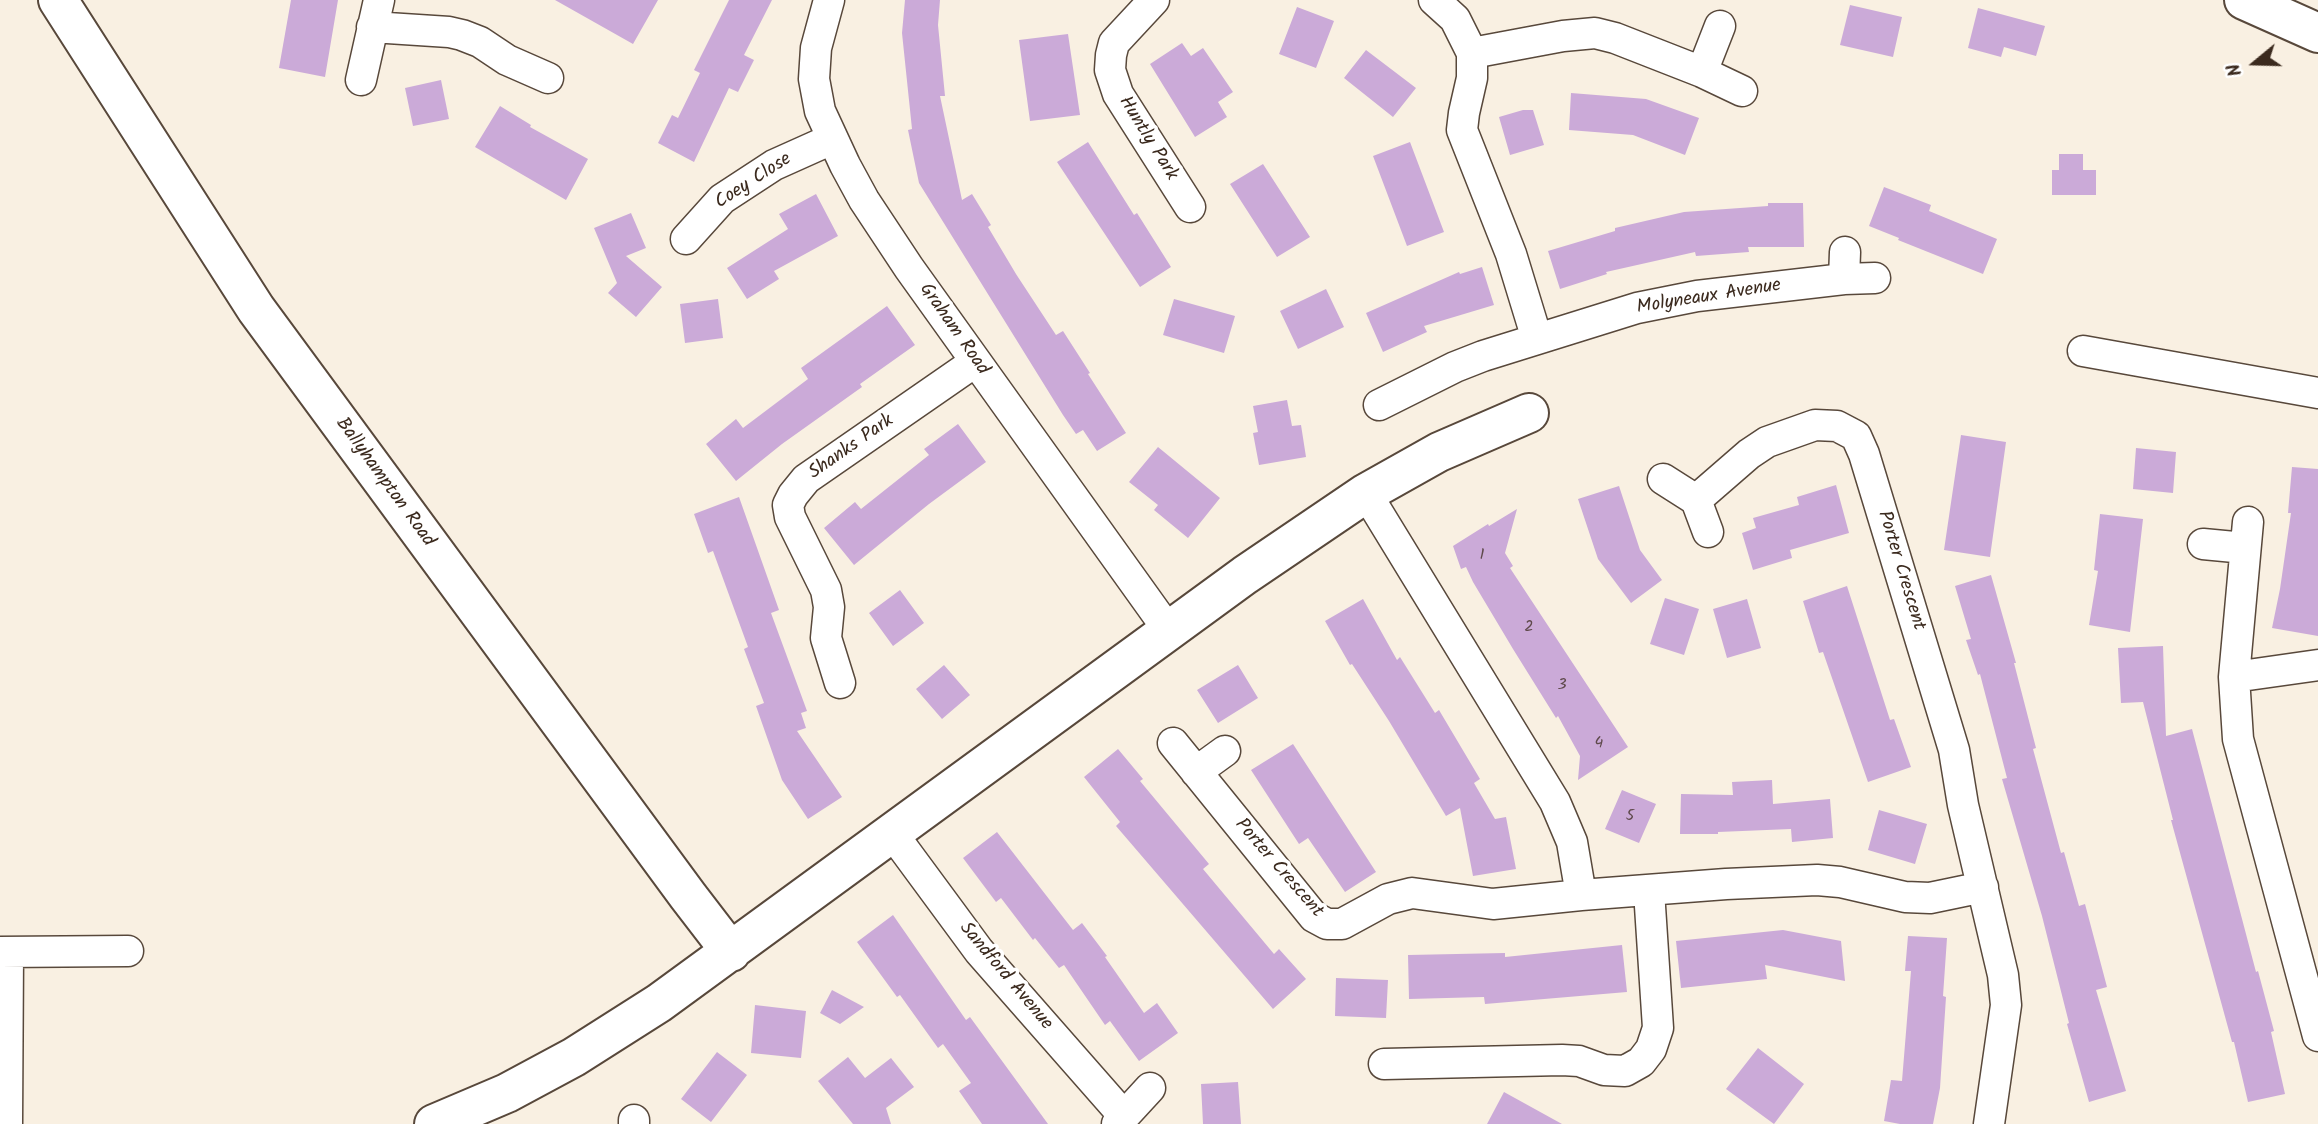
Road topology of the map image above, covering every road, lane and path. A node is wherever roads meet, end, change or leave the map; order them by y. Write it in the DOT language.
graph roads {
  1 [pos="58,0"];
  2 [pos="829,0"];
  3 [pos="1154,0"];
  4 [pos="1434,0"];
  5 [pos="2244,0"];
  6 [pos="375,13"];
  7 [pos="1720,26"];
  8 [pos="2318,33"];
  9 [pos="1472,53"];
  10 [pos="1702,72"];
  11 [pos="548,78"];
  12 [pos="361,80"];
  13 [pos="1742,91"];
  14 [pos="832,139"];
  15 [pos="1190,207"];
  16 [pos="685,239"];
  17 [pos="1875,278"];
  18 [pos="1536,339"];
  19 [pos="2083,351"];
  20 [pos="975,362"];
  21 [pos="2318,393"];
  22 [pos="1379,405"];
  23 [pos="1529,412"];
  24 [pos="1663,479"];
  25 [pos="1366,493"];
  26 [pos="1696,499"];
  27 [pos="1709,532"];
  28 [pos="2203,544"];
  29 [pos="1169,631"];
  30 [pos="2318,665"];
  31 [pos="2234,677"];
  32 [pos="840,683"];
  33 [pos="1174,743"];
  34 [pos="1225,751"];
  35 [pos="1196,772"];
  36 [pos="892,833"];
  37 [pos="1983,887"];
  38 [pos="1649,891"];
  39 [pos="1581,895"];
  40 [pos="128,951"];
  41 [pos="4,952"];
  42 [pos="731,952"];
  43 [pos="2318,1036"];
  44 [pos="1384,1064"];
  45 [pos="1150,1088"];
  46 [pos="1120,1120"];
  47 [pos="7,1124"];
  48 [pos="434,1124"];
  49 [pos="1989,1124"];
  1 -- 42 [label="main road, Ballyhampton Road"];
  2 -- 14 [label="street, Graham Road"];
  3 -- 15 [label="street, Huntly Park"];
  4 -- 9 [label="street"];
  5 -- 8 [label="main road"];
  6 -- 11 [label="street"];
  6 -- 12 [label="street"];
  7 -- 10 [label="street"];
  9 -- 10 [label="street"];
  9 -- 18 [label="street"];
  10 -- 13 [label="street"];
  14 -- 16 [label="street, Coey Close"];
  14 -- 20 [label="street, Graham Road"];
  17 -- 18 [label="street, Molyneaux Avenue"];
  18 -- 22 [label="street, Molyneaux Avenue"];
  19 -- 21 [label="street"];
  20 -- 29 [label="street, Graham Road"];
  20 -- 32 [label="street, Shanks Park"];
  23 -- 25 [label="main road"];
  24 -- 26 [label="street"];
  25 -- 29 [label="main road"];
  25 -- 39 [label="street"];
  26 -- 27 [label="street"];
  26 -- 37 [label="street, Porter Crescent"];
  28 -- 31 [label="street"];
  29 -- 36 [label="main road"];
  30 -- 31 [label="street"];
  31 -- 43 [label="street"];
  33 -- 35 [label="street, Porter Crescent"];
  34 -- 35 [label="street"];
  35 -- 39 [label="street, Porter Crescent"];
  36 -- 42 [label="main road"];
  36 -- 46 [label="street, Sandford Avenue"];
  37 -- 38 [label="street, Porter Crescent"];
  37 -- 49 [label="street, Porter Crescent"];
  38 -- 39 [label="street, Porter Crescent"];
  38 -- 44 [label="street"];
  40 -- 41 [label="street"];
  41 -- 47 [label="street"];
  42 -- 48 [label="main road"];
  45 -- 46 [label="street, Sandford Avenue"];
}
